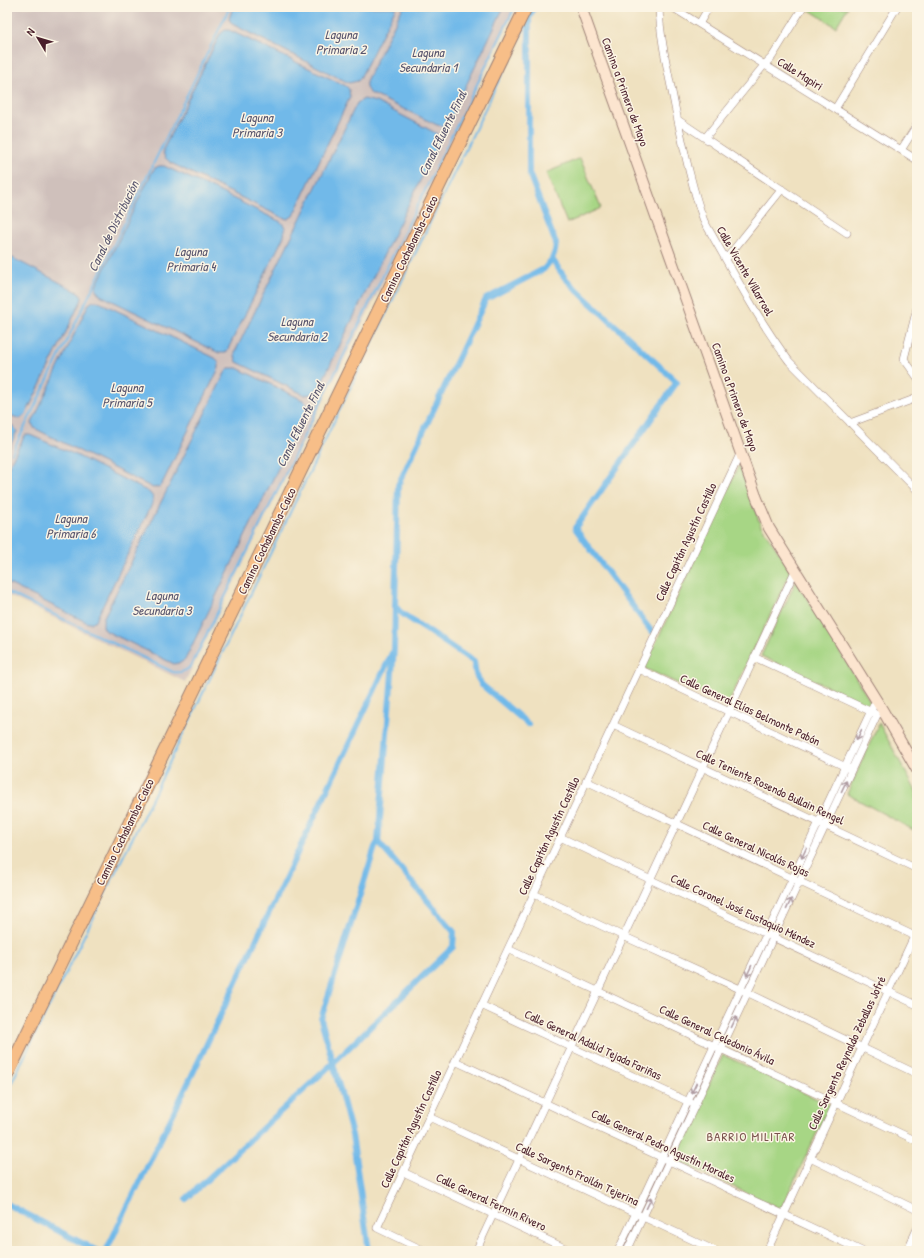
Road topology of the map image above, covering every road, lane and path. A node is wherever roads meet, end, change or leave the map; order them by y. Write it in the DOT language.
graph roads {
  1 [pos="526,7"];
  2 [pos="581,7"];
  3 [pos="659,7"];
  4 [pos="672,7"];
  5 [pos="710,7"];
  6 [pos="803,7"];
  7 [pos="897,7"];
  8 [pos="699,24"];
  9 [pos="765,64"];
  10 [pos="835,108"];
  11 [pos="678,120"];
  12 [pos="917,125"];
  13 [pos="704,138"];
  14 [pos="901,150"];
  15 [pos="917,160"];
  16 [pos="782,189"];
  17 [pos="847,233"];
  18 [pos="726,259"];
  19 [pos="917,308"];
  20 [pos="917,377"];
  21 [pos="917,398"];
  22 [pos="850,423"];
  23 [pos="741,452"];
  24 [pos="917,490"];
  25 [pos="795,571"];
  26 [pos="754,658"];
  27 [pos="639,669"];
  28 [pos="876,700"];
  29 [pos="870,711"];
  30 [pos="728,712"];
  31 [pos="880,713"];
  32 [pos="613,725"];
  33 [pos="844,766"];
  34 [pos="702,767"];
  35 [pos="852,770"];
  36 [pos="917,770"];
  37 [pos="586,781"];
  38 [pos="818,822"];
  39 [pos="676,823"];
  40 [pos="826,826"];
  41 [pos="560,837"];
  42 [pos="917,869"];
  43 [pos="792,878"];
  44 [pos="650,879"];
  45 [pos="800,882"];
  46 [pos="534,894"];
  47 [pos="766,934"];
  48 [pos="916,934"];
  49 [pos="623,936"];
  50 [pos="773,937"];
  51 [pos="508,949"];
  52 [pos="740,989"];
  53 [pos="597,991"];
  54 [pos="888,992"];
  55 [pos="748,993"];
  56 [pos="481,1005"];
  57 [pos="917,1005"];
  58 [pos="714,1046"];
  59 [pos="571,1047"];
  60 [pos="862,1048"];
  61 [pos="721,1049"];
  62 [pos="455,1061"];
  63 [pos="917,1074"];
  64 [pos="7,1075"];
  65 [pos="688,1101"];
  66 [pos="545,1103"];
  67 [pos="836,1103"];
  68 [pos="695,1105"];
  69 [pos="429,1117"];
  70 [pos="917,1141"];
  71 [pos="661,1157"];
  72 [pos="810,1158"];
  73 [pos="519,1159"];
  74 [pos="669,1161"];
  75 [pos="403,1172"];
  76 [pos="917,1210"];
  77 [pos="635,1213"];
  78 [pos="493,1214"];
  79 [pos="784,1215"];
  80 [pos="643,1217"];
  81 [pos="917,1229"];
  82 [pos="425,1251"];
  83 [pos="476,1251"];
  84 [pos="571,1251"];
  85 [pos="618,1251"];
  86 [pos="627,1251"];
  87 [pos="716,1251"];
  88 [pos="767,1251"];
  89 [pos="862,1251"];
  90 [pos="907,1251"];
  1 -- 64 [label="main road, Camino Cochabamba-Caico"];
  2 -- 23 [label="main road, Camino a Primero de Mayo"];
  3 -- 11 [label="street, Calle Vicente Villarroel"];
  4 -- 8 [label="street, Calle Mapiri"];
  5 -- 8 [label="street"];
  6 -- 9 [label="street"];
  7 -- 10 [label="street"];
  8 -- 9 [label="street, Calle Mapiri"];
  9 -- 10 [label="street, Calle Mapiri"];
  9 -- 13 [label="street"];
  10 -- 14 [label="street, Calle Mapiri"];
  11 -- 13 [label="street"];
  11 -- 18 [label="street, Calle Vicente Villarroel"];
  12 -- 14 [label="street"];
  13 -- 16 [label="street"];
  14 -- 15 [label="street, Calle Mapiri"];
  16 -- 17 [label="street"];
  16 -- 18 [label="street"];
  18 -- 22 [label="street, Calle Vicente Villarroel"];
  19 -- 20 [label="street"];
  21 -- 22 [label="street"];
  22 -- 24 [label="street, Calle Vicente Villarroel"];
  23 -- 25 [label="main road, Camino a Primero de Mayo"];
  23 -- 27 [label="street, Calle Capitán Agustín Castillo"];
  25 -- 26 [label="street"];
  25 -- 28 [label="main road, Camino a Primero de Mayo"];
  26 -- 29 [label="street"];
  26 -- 30 [label="street"];
  27 -- 30 [label="street, Calle General Elías Belmonte Pabón"];
  27 -- 32 [label="street, Calle Capitán Agustín Castillo"];
  28 -- 29 [label="street"];
  28 -- 31 [label="main road, Camino a Primero de Mayo"];
  29 -- 31 [label="street"];
  29 -- 33 [label="street, one-way"];
  30 -- 33 [label="street, Calle General Elías Belmonte Pabón"];
  30 -- 34 [label="street"];
  31 -- 35 [label="street"];
  31 -- 36 [label="main road, Camino a Primero de Mayo"];
  32 -- 34 [label="street, Calle Teniente Rosendo Bullain Rengel"];
  32 -- 37 [label="street, Calle Capitán Agustín Castillo"];
  33 -- 35 [label="street, Calle General Elías Belmonte Pabón"];
  33 -- 38 [label="street"];
  34 -- 38 [label="street, Calle Teniente Rosendo Bullain Rengel"];
  34 -- 39 [label="street"];
  40 -- 35 [label="street, one-way"];
  37 -- 39 [label="street, Calle General Nicolás Rojas"];
  37 -- 41 [label="street, Calle Capitán Agustín Castillo"];
  38 -- 40 [label="street, Calle Teniente Rosendo Bullain Rengel"];
  38 -- 43 [label="street, one-way"];
  39 -- 43 [label="street, Calle General Nicolás Rojas"];
  39 -- 44 [label="street"];
  40 -- 42 [label="street, Calle Teniente Rosendo Bullain Rengel"];
  40 -- 45 [label="street"];
  41 -- 44 [label="street, Calle Coronel José Eustaquio Méndez"];
  41 -- 46 [label="street, Calle Capitán Agustín Castillo"];
  43 -- 45 [label="street, Calle General Nicolás Rojas"];
  43 -- 47 [label="street"];
  44 -- 47 [label="street, Calle Coronel José Eustaquio Méndez"];
  44 -- 49 [label="street"];
  45 -- 48 [label="street, Calle General Nicolás Rojas"];
  50 -- 45 [label="street, one-way"];
  46 -- 49 [label="street"];
  46 -- 51 [label="street, Calle Capitán Agustín Castillo"];
  47 -- 50 [label="street, Calle Coronel José Eustaquio Méndez"];
  47 -- 52 [label="street, one-way"];
  48 -- 54 [label="street, Calle Sargento Reynaldo Zeballos Jofré"];
  49 -- 52 [label="street"];
  49 -- 53 [label="street"];
  50 -- 54 [label="street, Calle Coronel José Eustaquio Méndez"];
  50 -- 55 [label="street"];
  51 -- 53 [label="street, Calle General Celedonio Ávila"];
  51 -- 56 [label="street, Calle Capitán Agustín Castillo"];
  52 -- 55 [label="street"];
  52 -- 58 [label="street"];
  53 -- 58 [label="street, Calle General Celedonio Ávila"];
  53 -- 59 [label="street"];
  54 -- 57 [label="street, Calle Coronel José Eustaquio Méndez"];
  54 -- 60 [label="street, Calle Sargento Reynaldo Zeballos Jofré"];
  55 -- 60 [label="street"];
  61 -- 55 [label="street, one-way"];
  56 -- 59 [label="street, Calle General Adalid Tejada Fariñas"];
  56 -- 62 [label="street, Calle Capitán Agustín Castillo"];
  58 -- 61 [label="street, Calle General Celedonio Ávila"];
  58 -- 65 [label="street, one-way"];
  59 -- 65 [label="street, Calle General Adalid Tejada Fariñas"];
  59 -- 66 [label="street"];
  60 -- 63 [label="street"];
  60 -- 67 [label="street, Calle Sargento Reynaldo Zeballos Jofré"];
  61 -- 67 [label="street, Calle General Celedonio Ávila"];
  61 -- 68 [label="street"];
  62 -- 66 [label="street, Calle General Pedro Agustín Morales"];
  62 -- 69 [label="street, Calle Capitán Agustín Castillo"];
  65 -- 68 [label="street, Calle General Adalid Tejada Fariñas"];
  65 -- 71 [label="street"];
  66 -- 71 [label="street, Calle General Pedro Agustín Morales"];
  66 -- 73 [label="street"];
  67 -- 70 [label="street, Calle General Celedonio Ávila"];
  67 -- 72 [label="street, Calle Sargento Reynaldo Zeballos Jofré"];
  68 -- 74 [label="street"];
  69 -- 73 [label="street, Calle Sargento Froilán Tejerina"];
  69 -- 75 [label="street, Calle Capitán Agustín Castillo"];
  71 -- 74 [label="street, Calle General Pedro Agustín Morales"];
  71 -- 77 [label="street"];
  72 -- 76 [label="street"];
  72 -- 79 [label="street, Calle Sargento Reynaldo Zeballos Jofré"];
  73 -- 77 [label="street, Calle Sargento Froilán Tejerina"];
  73 -- 78 [label="street"];
  74 -- 79 [label="street, Calle General Pedro Agustín Morales"];
  80 -- 74 [label="street, one-way"];
  75 -- 78 [label="street, Calle General Fermín Rivero"];
  75 -- 82 [label="street, Calle Capitán Agustín Castillo"];
  77 -- 80 [label="street, Calle Sargento Froilán Tejerina"];
  77 -- 85 [label="street"];
  78 -- 83 [label="street"];
  78 -- 84 [label="street, Calle General Fermín Rivero"];
  79 -- 88 [label="street, Calle Sargento Reynaldo Zeballos Jofré"];
  79 -- 89 [label="street, Calle General Pedro Agustín Morales"];
  80 -- 86 [label="street"];
  80 -- 87 [label="street, Calle Sargento Froilán Tejerina"];
  81 -- 90 [label="street"];
}
